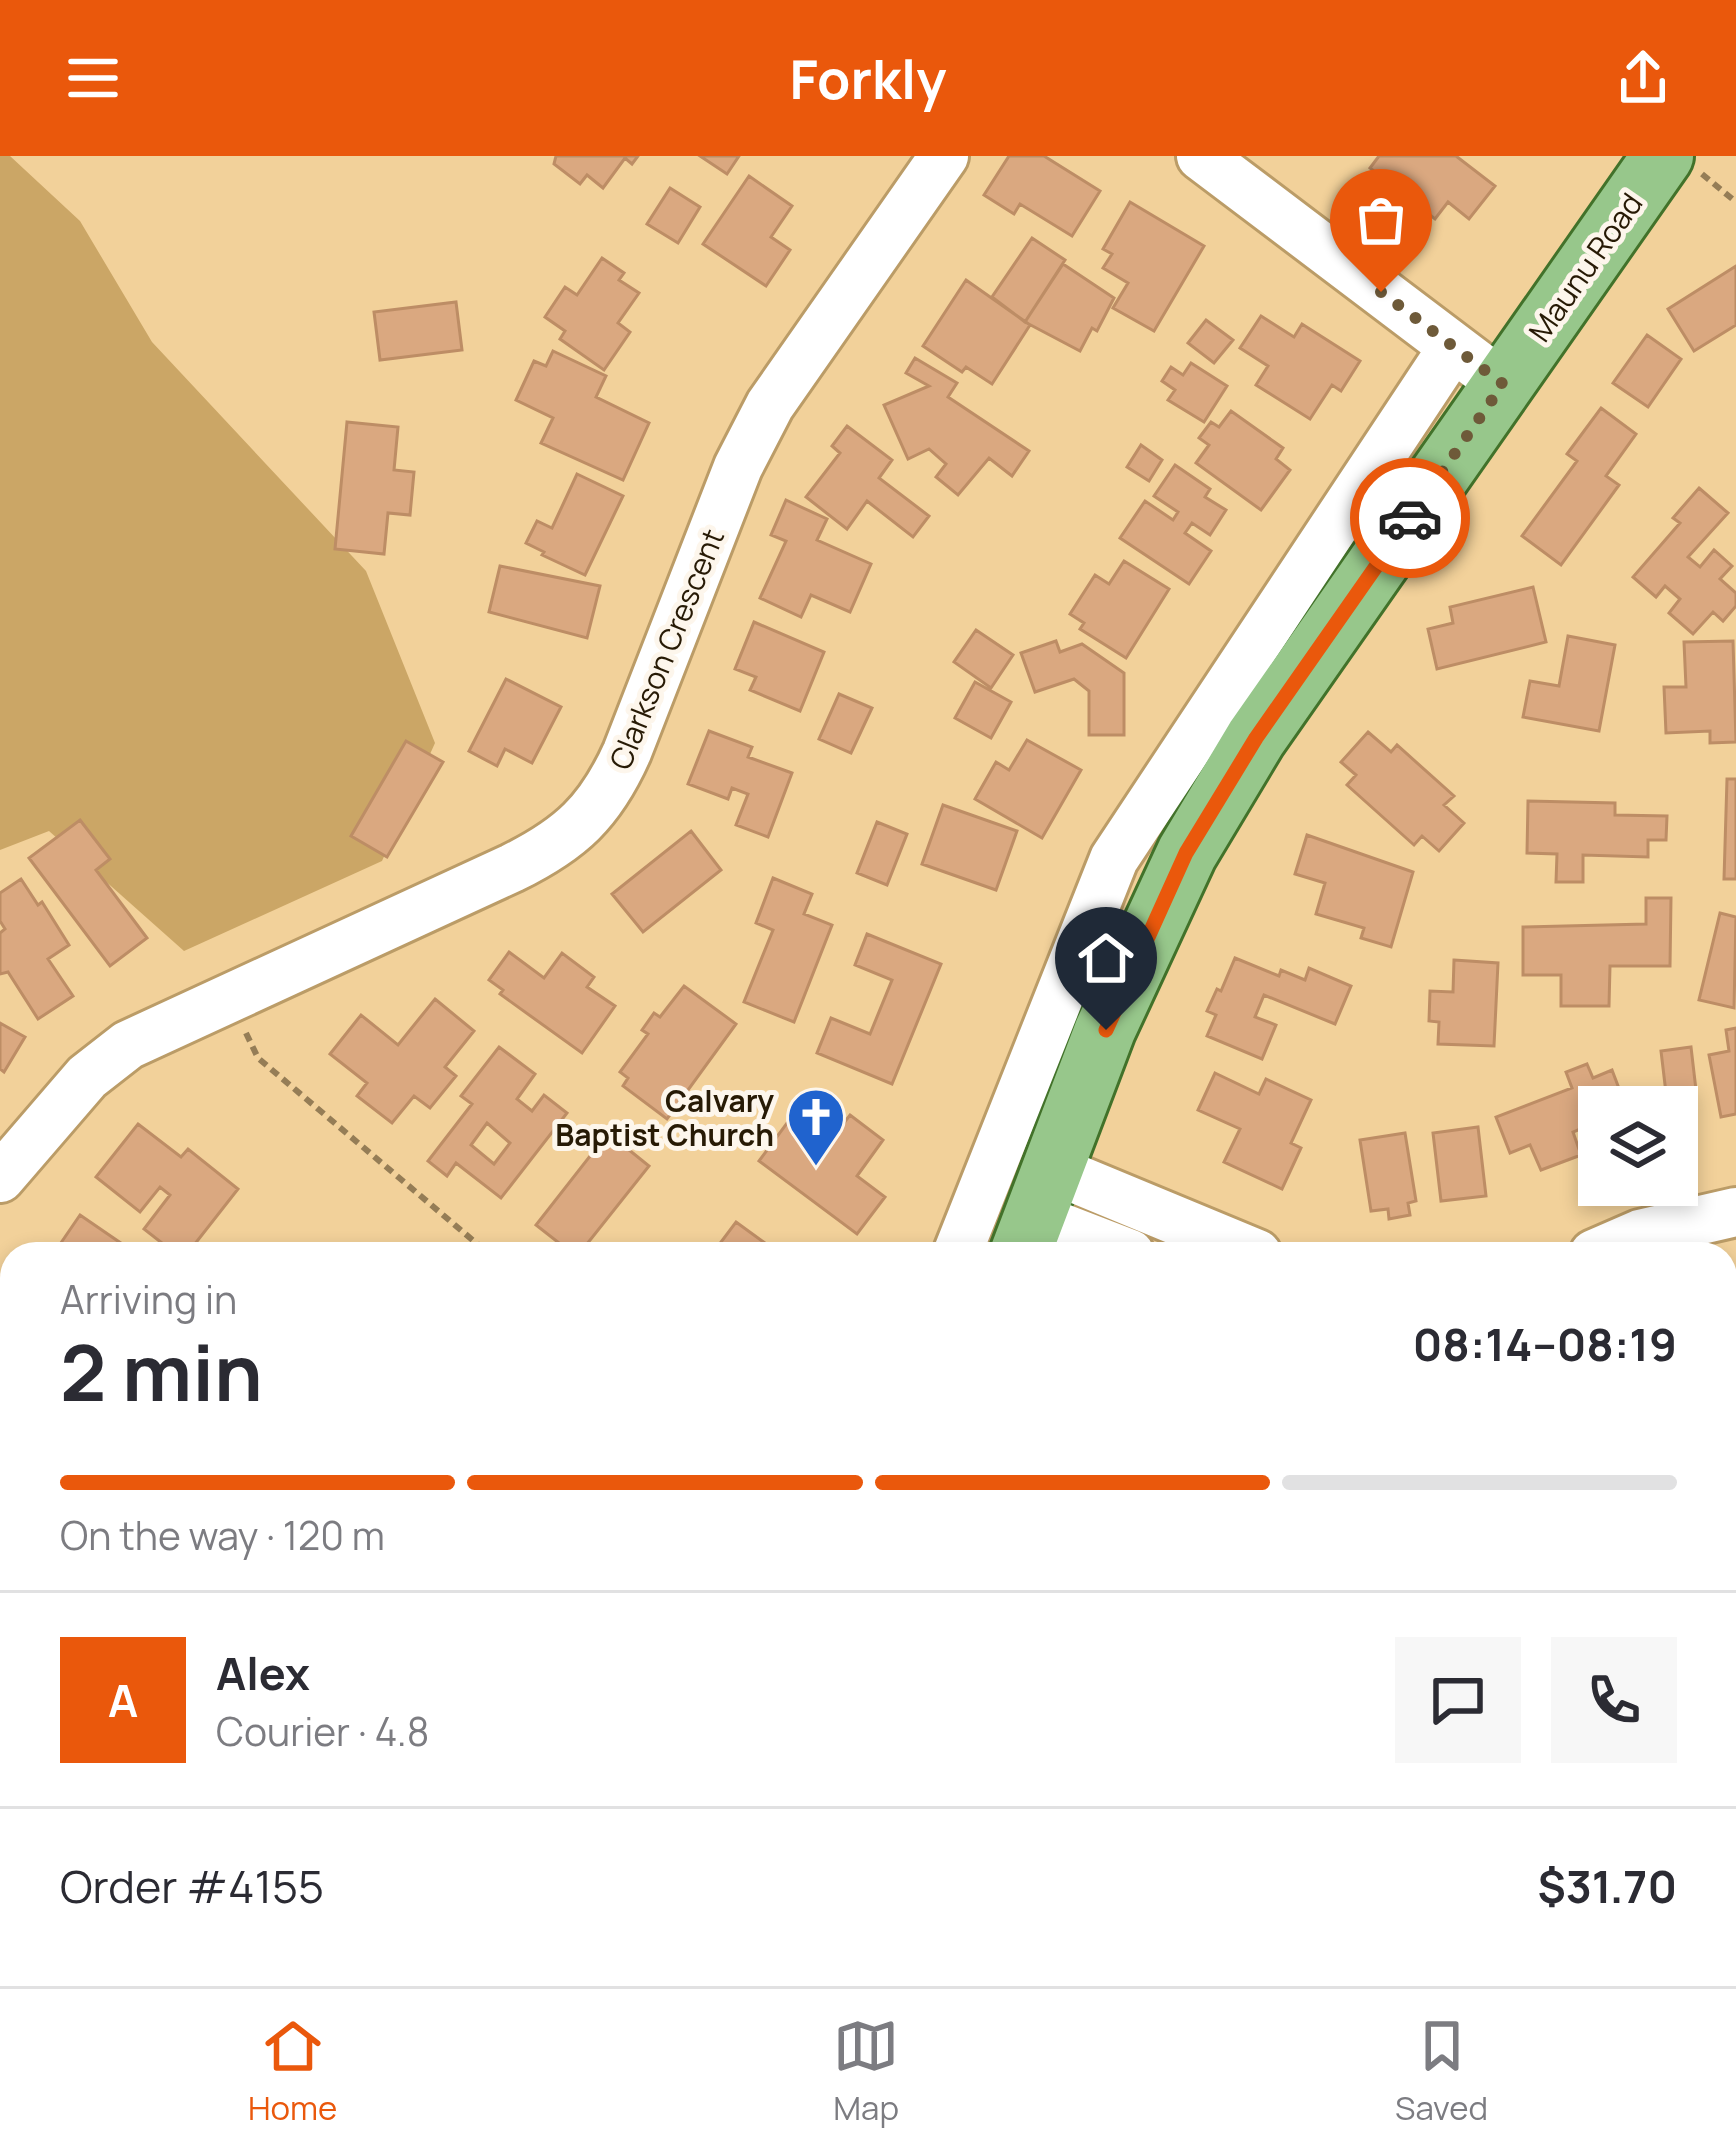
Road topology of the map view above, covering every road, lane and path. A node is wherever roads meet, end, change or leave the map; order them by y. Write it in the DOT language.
graph roads {
  1 [pos="944,156"];
  2 [pos="1201,156"];
  3 [pos="1680,163"];
  4 [pos="1736,202"];
  5 [pos="1453,347"];
  6 [pos="1503,384"];
  7 [pos="228,997"];
  8 [pos="0,1178"];
  9 [pos="1736,1212"];
  10 [pos="1035,1213"];
  11 [pos="475,1242"];
  12 [pos="962,1242"];
  13 [pos="1102,1242"];
  14 [pos="1192,1242"];
  15 [pos="1650,1242"];
  1 -- 7 [label="street, Clarkson Crescent"];
  2 -- 5 [label="street"];
  3 -- 4 [label="path"];
  3 -- 6 [label="main road, Maunu Road"];
  5 -- 6 [label="street"];
  5 -- 12 [label="street"];
  6 -- 10 [label="main road, Maunu Road"];
  7 -- 8 [label="street, Clarkson Crescent"];
  7 -- 11 [label="path"];
  9 -- 15 [label="street"];
  10 -- 13 [label="street"];
  10 -- 14 [label="street"];
}
